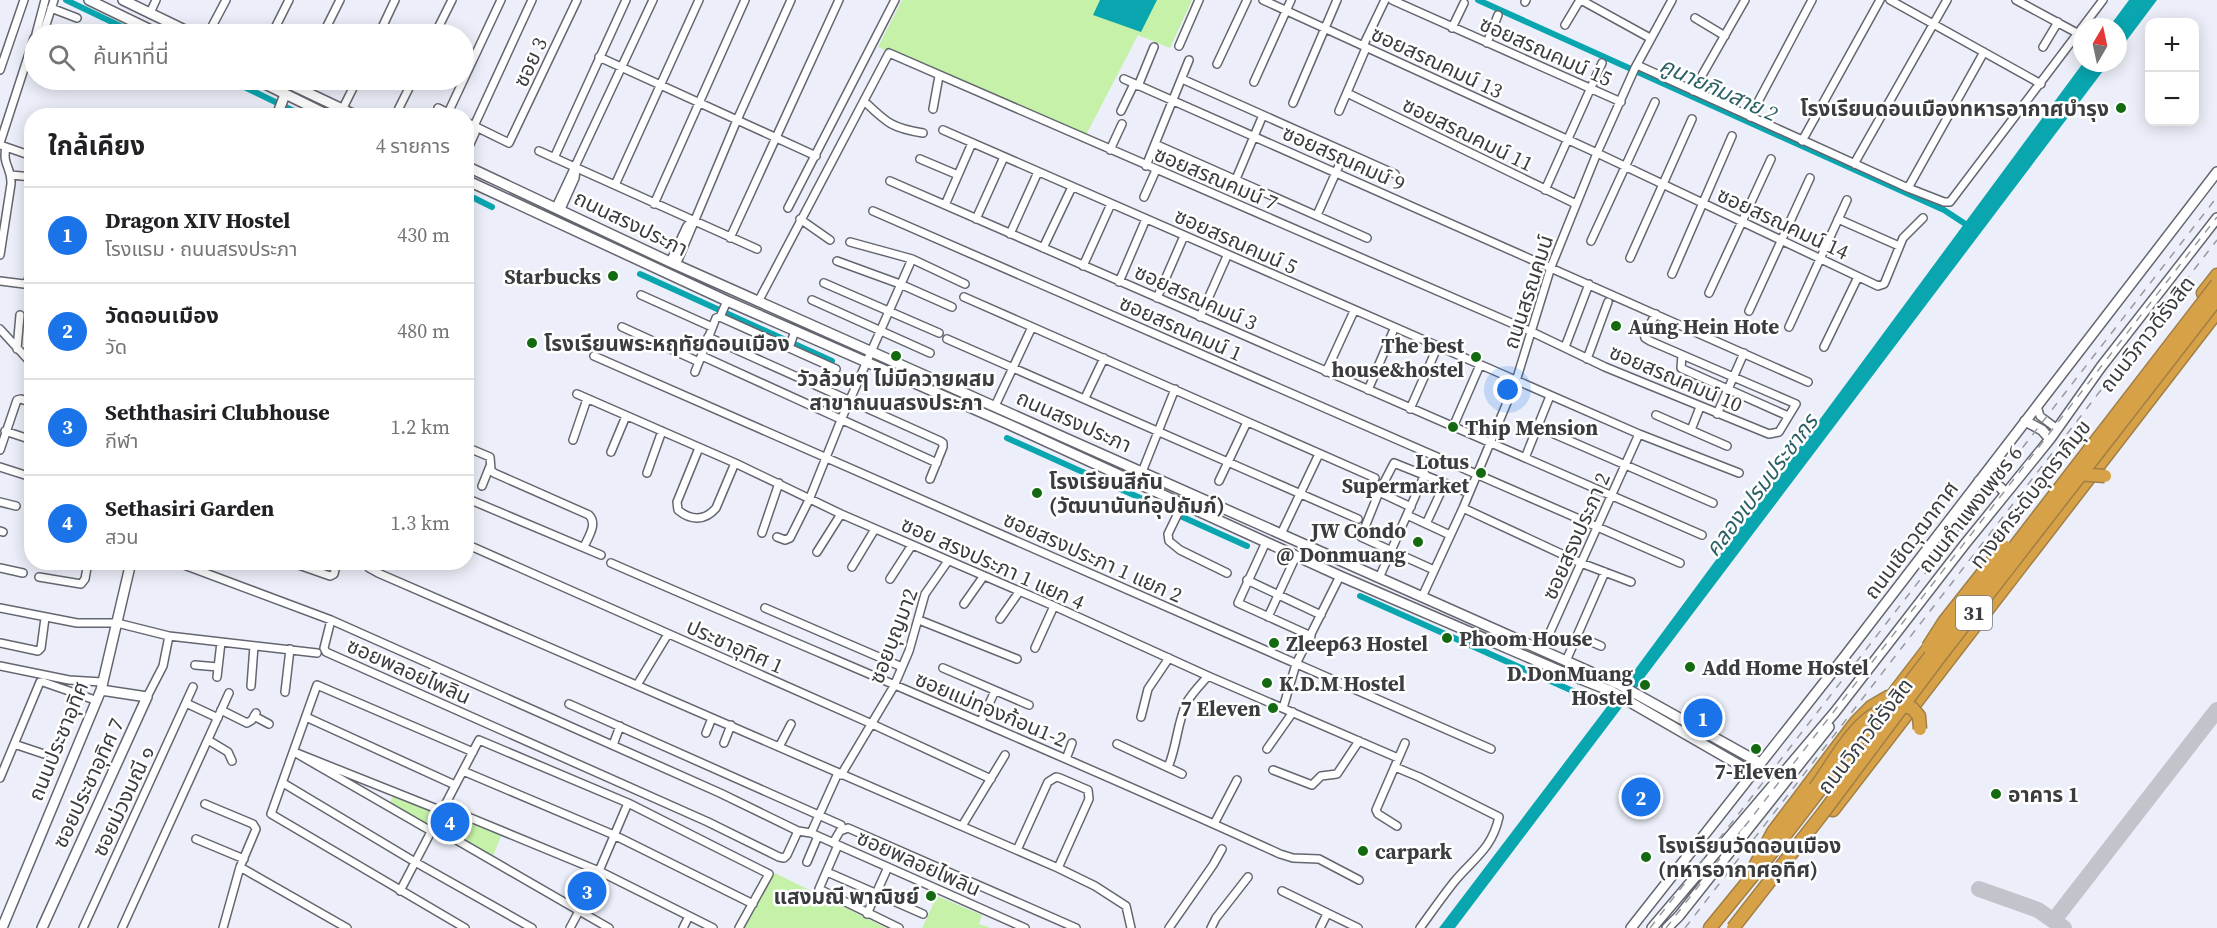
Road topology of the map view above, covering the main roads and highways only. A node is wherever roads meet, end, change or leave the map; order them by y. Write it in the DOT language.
graph roads {
  1 [pos="89,0"];
  2 [pos="123,0"];
  3 [pos="138,24"];
  4 [pos="173,24"];
  5 [pos="267,90"];
  6 [pos="310,90"];
  7 [pos="281,104"];
  8 [pos="297,108"];
  9 [pos="343,108"];
  10 [pos="474,169"];
  11 [pos="2217,172"];
  12 [pos="474,184"];
  13 [pos="2217,218"];
  14 [pos="2217,228"];
  15 [pos="2217,274"];
  16 [pos="2217,284"];
  17 [pos="2217,299"];
  18 [pos="2217,312"];
  19 [pos="2025,421"];
  20 [pos="2050,439"];
  21 [pos="2105,476"];
  22 [pos="1979,481"];
  23 [pos="1179,489"];
  24 [pos="2005,494"];
  25 [pos="1178,505"];
  26 [pos="129,570"];
  27 [pos="1911,680"];
  28 [pos="101,686"];
  29 [pos="1835,716"];
  30 [pos="1920,729"];
  31 [pos="1760,763"];
  32 [pos="1753,773"];
  33 [pos="1753,874"];
  34 [pos="4,911"];
  35 [pos="2,928"];
  36 [pos="42,928"];
  37 [pos="1631,928"];
  38 [pos="1652,928"];
  39 [pos="1667,928"];
  40 [pos="1710,928"];
  41 [pos="1720,928"];
  42 [pos="1733,928"];
  43 [pos="1741,928"];
  1 -- 3 [label="main road"];
  2 -- 4 [label="main road"];
  5 -- 7 [label="main road"];
  6 -- 9 [label="main road"];
  7 -- 8 [label="main road"];
  10 -- 23 [label="main road, ถนนสรงประภา"];
  11 -- 19 [label="main road, ถนนเชิดวุฒากาศ"];
  12 -- 25 [label="main road, ถนนสรงประภา"];
  13 -- 20 [label="main road, ถนนกำแพงเพชร 6"];
  14 -- 29 [label="main road, ถนนกำแพงเพชร 6"];
  15 -- 33 [label="highway, ถนนวิภาวดีรังสิต / 31"];
  16 -- 27 [label="highway, ทางยกระดับอุตราภิมุข / 31, bridge"];
  17 -- 42 [label="highway, ทางยกระดับอุตราภิมุข / 31, bridge"];
  18 -- 43 [label="highway, ถนนวิภาวดีรังสิต / 31"];
  19 -- 20 [label="main road"];
  19 -- 22 [label="main road, ถนนเชิดวุฒากาศ"];
  20 -- 24 [label="main road, ถนนกำแพงเพชร 6"];
  21 -- 27 [label="highway, bridge"];
  22 -- 24 [label="main road"];
  22 -- 31 [label="main road, ถนนเชิดวุฒากาศ"];
  23 -- 25 [label="main road"];
  23 -- 31 [label="main road, ถนนสรงประภา"];
  24 -- 29 [label="main road, ถนนกำแพงเพชร 6"];
  25 -- 32 [label="main road, ถนนสรงประภา"];
  26 -- 28 [label="main road, ถนนประชาอุทิศ"];
  27 -- 41 [label="highway, ทางยกระดับอุตราภิมุข / 31, bridge"];
  28 -- 34 [label="main road, ถนนประชาอุทิศ"];
  28 -- 36 [label="main road, ซอยประชาอุทิศ 7"];
  29 -- 38 [label="main road, ถนนกำแพงเพชร 6"];
  29 -- 39 [label="main road, ถนนกำแพงเพชร 6"];
  30 -- 33 [label="highway, bridge"];
  31 -- 32 [label="main road, ถนนเชิดวุฒากาศ"];
  32 -- 37 [label="main road, ถนนเชิดวุฒากาศ"];
  33 -- 40 [label="highway, ถนนวิภาวดีรังสิต / 31"];
  34 -- 35 [label="main road, ถนนประชาอุทิศ"];
}
